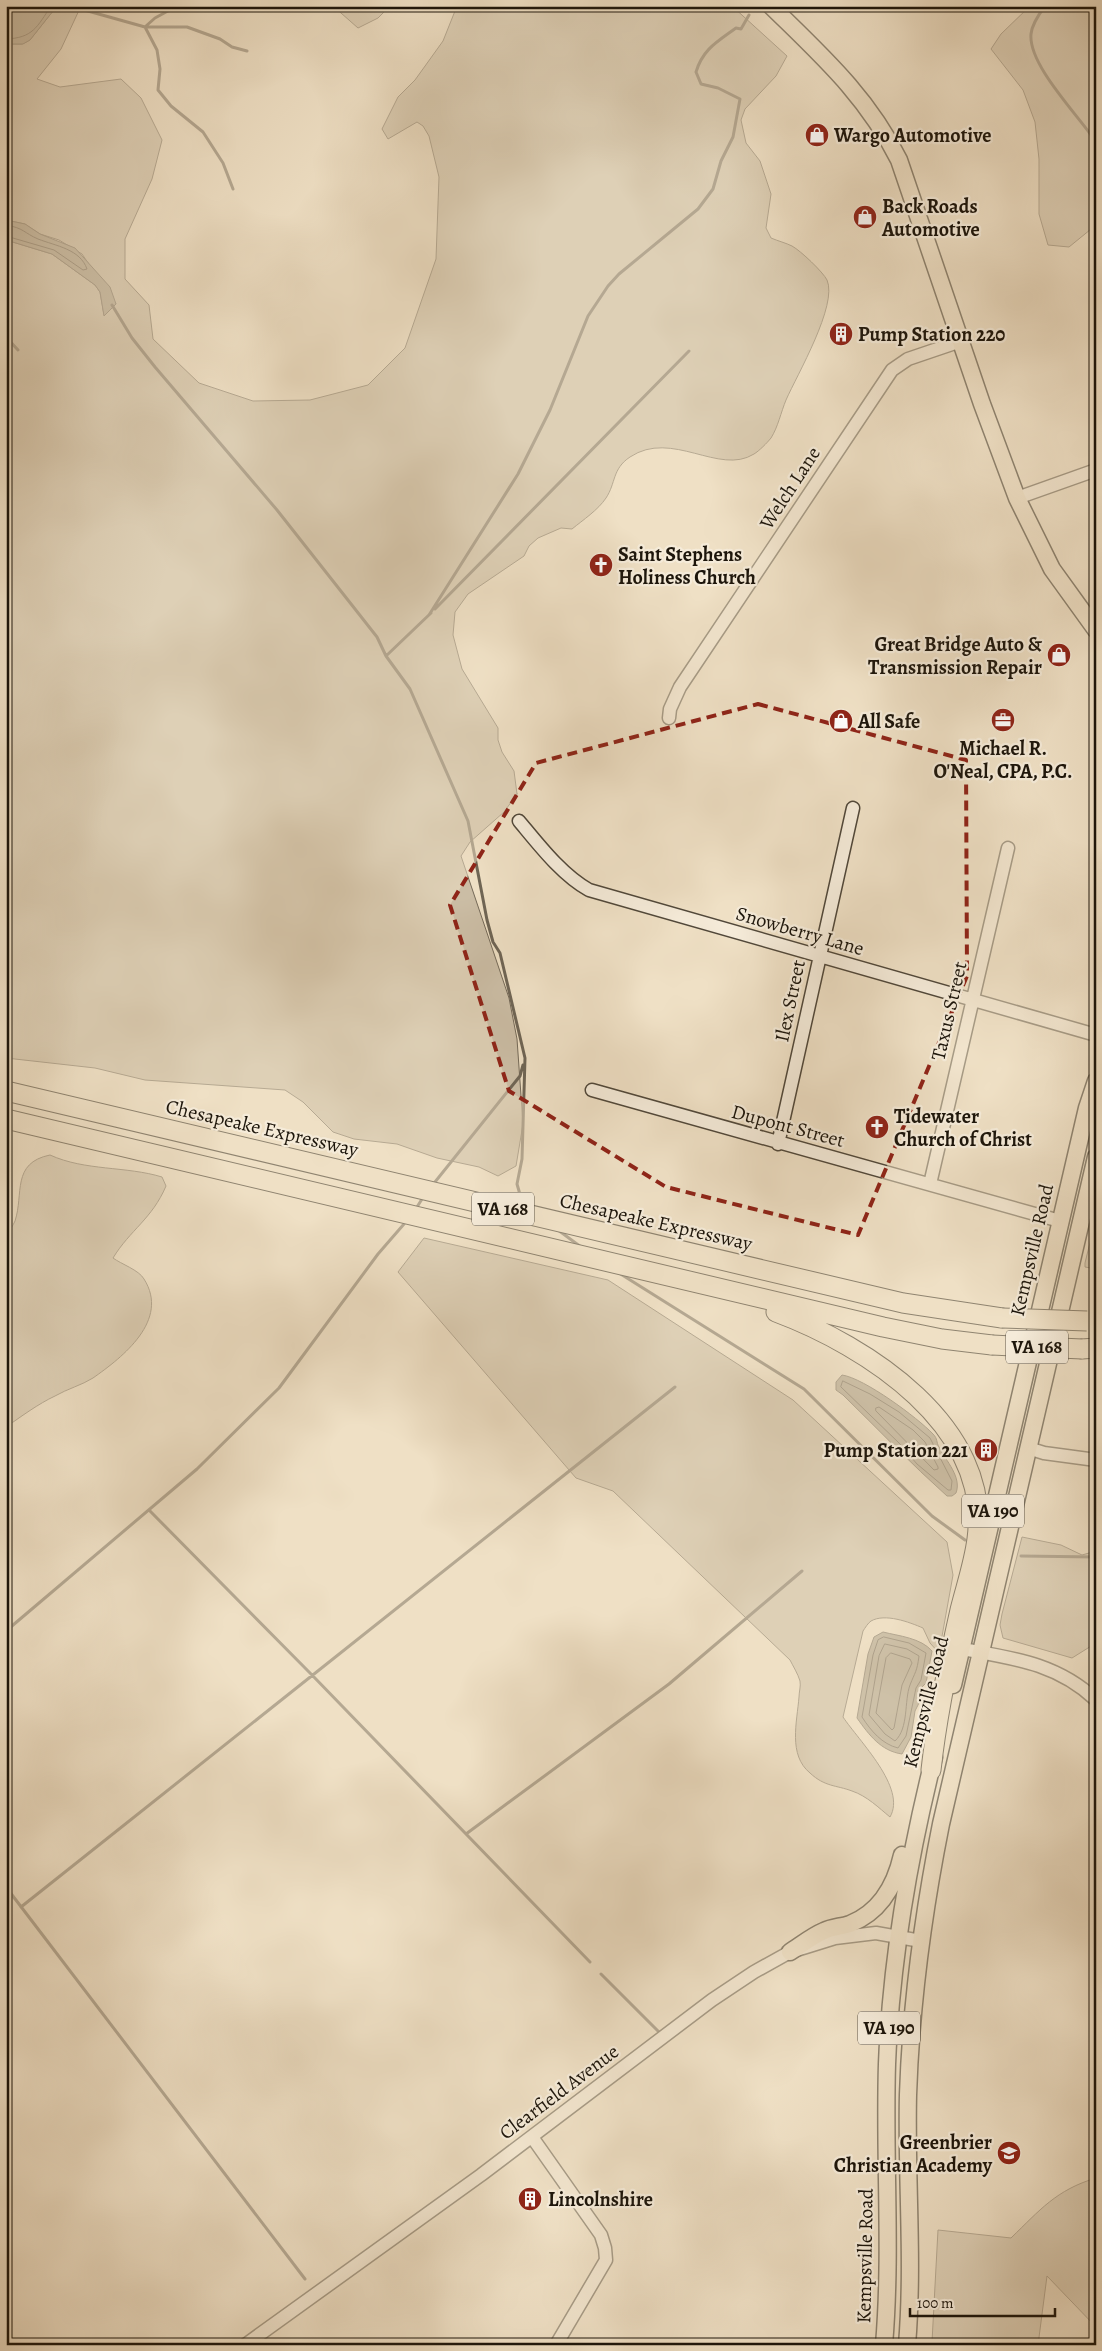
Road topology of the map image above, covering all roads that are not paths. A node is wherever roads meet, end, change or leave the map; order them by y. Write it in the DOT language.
graph roads {
  1 [pos="772,6"];
  2 [pos="961,341"];
  3 [pos="1096,470"];
  4 [pos="1017,498"];
  5 [pos="1096,630"];
  6 [pos="669,718"];
  7 [pos="853,808"];
  8 [pos="519,821"];
  9 [pos="1008,848"];
  10 [pos="819,956"];
  11 [pos="971,1000"];
  12 [pos="1096,1034"];
  13 [pos="1096,1081"];
  14 [pos="592,1090"];
  15 [pos="6,1091"];
  16 [pos="6,1119"];
  17 [pos="778,1144"];
  18 [pos="1096,1157"];
  19 [pos="930,1184"];
  20 [pos="1060,1221"];
  21 [pos="612,1263"];
  22 [pos="1091,1321"];
  23 [pos="1089,1349"];
  24 [pos="1026,1373"];
  25 [pos="1028,1448"];
  26 [pos="1096,1460"];
  27 [pos="962,1649"];
  28 [pos="981,1652"];
  29 [pos="1096,1700"];
  30 [pos="931,1770"];
  31 [pos="924,1802"];
  32 [pos="899,1936"];
  33 [pos="921,1940"];
  34 [pos="790,1952"];
  35 [pos="532,2137"];
  36 [pos="246,2345"];
  37 [pos="556,2345"];
  38 [pos="884,2345"];
  39 [pos="907,2345"];
  1 -- 2 [label="main road"];
  2 -- 4 [label="main road"];
  2 -- 6 [label="street, Welch Lane"];
  3 -- 4 [label="street"];
  4 -- 5 [label="main road"];
  7 -- 10 [label="street, Ilex Street"];
  8 -- 10 [label="street, Snowberry Lane"];
  9 -- 11 [label="street, Taxus Street"];
  10 -- 11 [label="street, Snowberry Lane"];
  10 -- 17 [label="street, Ilex Street"];
  11 -- 12 [label="street, Snowberry Lane"];
  11 -- 19 [label="street, Taxus Street"];
  13 -- 20 [label="main road, Kempsville Road / VA 190"];
  14 -- 17 [label="street, Dupont Street"];
  15 -- 22 [label="highway, Chesapeake Expressway / VA 168, bridge"];
  16 -- 21 [label="highway, VA 168"];
  17 -- 19 [label="street, Dupont Street"];
  18 -- 25 [label="main road, Kempsville Road / VA 190"];
  19 -- 20 [label="street, Dupont Street"];
  20 -- 24 [label="main road, Kempsville Road / VA 190"];
  21 -- 23 [label="highway, VA 168, bridge"];
  21 -- 30 [label="highway"];
  24 -- 25 [label="main road"];
  24 -- 27 [label="main road, Kempsville Road / VA 190"];
  25 -- 26 [label="street"];
  25 -- 28 [label="main road, Kempsville Road / VA 190"];
  27 -- 28 [label="street"];
  27 -- 30 [label="main road, Kempsville Road / VA 190"];
  28 -- 29 [label="street"];
  28 -- 33 [label="main road, Kempsville Road / VA 190"];
  30 -- 31 [label="main road, Kempsville Road / VA 190"];
  31 -- 32 [label="main road, Kempsville Road / VA 190"];
  31 -- 34 [label="main road"];
  32 -- 33 [label="street, Clearfield Avenue"];
  32 -- 34 [label="street, Clearfield Avenue"];
  32 -- 38 [label="main road, Kempsville Road / VA 190"];
  33 -- 39 [label="main road, Kempsville Road / VA 190"];
  34 -- 35 [label="street, Clearfield Avenue"];
  35 -- 36 [label="street, Clearfield Avenue"];
  35 -- 37 [label="street"];
}
